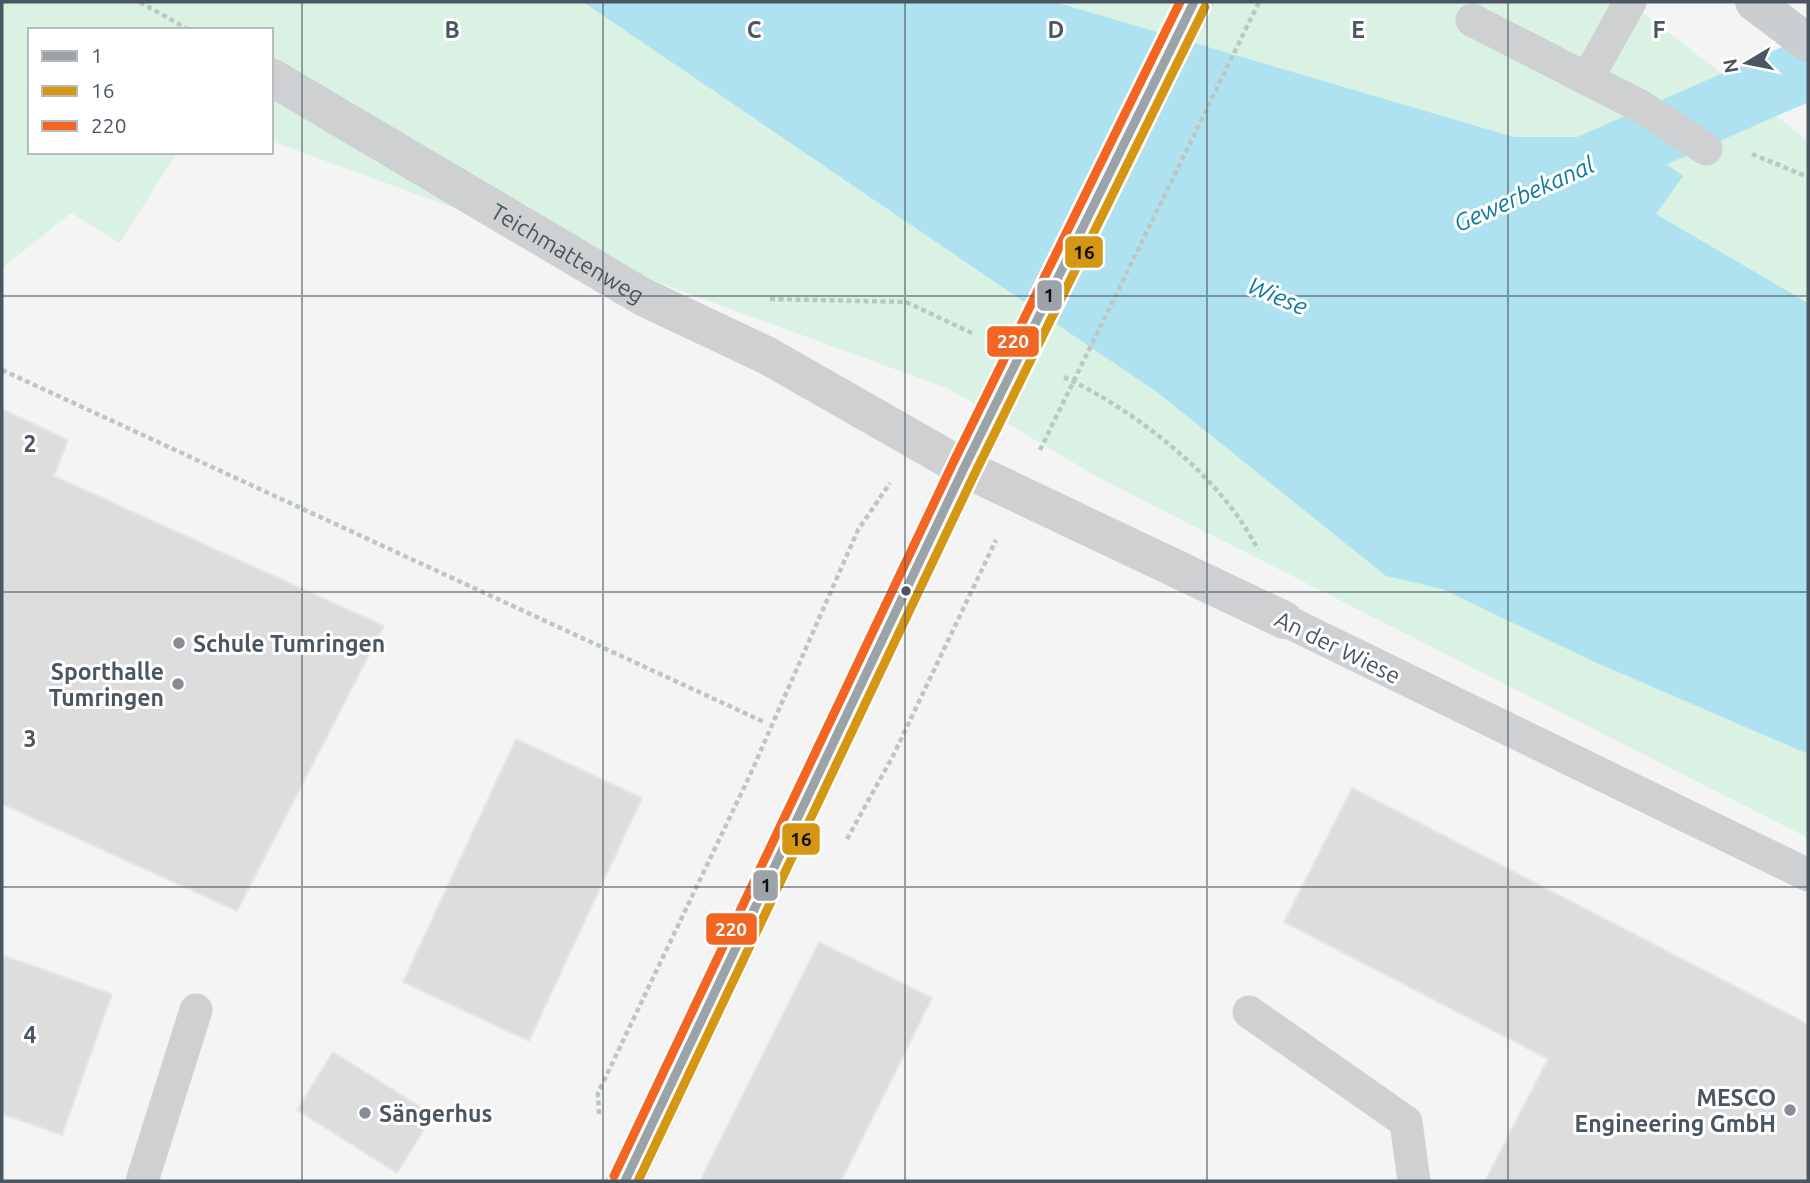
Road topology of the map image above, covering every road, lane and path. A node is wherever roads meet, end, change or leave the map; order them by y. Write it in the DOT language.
graph roads {
  1 [pos="141,2"];
  2 [pos="1194,2"];
  3 [pos="1259,2"];
  4 [pos="1630,2"];
  5 [pos="1760,6"];
  6 [pos="1472,20"];
  7 [pos="186,28"];
  8 [pos="1808,43"];
  9 [pos="273,78"];
  10 [pos="1587,79"];
  11 [pos="1706,149"];
  12 [pos="1808,177"];
  13 [pos="2,370"];
  14 [pos="872,413"];
  15 [pos="1046,438"];
  16 [pos="918,441"];
  17 [pos="964,468"];
  18 [pos="1018,494"];
  19 [pos="1284,620"];
  20 [pos="764,722"];
  21 [pos="841,851"];
  22 [pos="1808,875"];
  23 [pos="196,1010"];
  24 [pos="1249,1012"];
  25 [pos="600,1118"];
  26 [pos="142,1181"];
  27 [pos="625,1181"];
  28 [pos="1414,1181"];
  1 -- 7 [label="path"];
  2 -- 17 [label="street"];
  3 -- 15 [label="path"];
  4 -- 10 [label="lane"];
  5 -- 8 [label="main road"];
  6 -- 10 [label="lane"];
  9 -- 14 [label="street, Teichmattenweg"];
  10 -- 11 [label="lane"];
  11 -- 12 [label="path"];
  13 -- 20 [label="path"];
  14 -- 16 [label="street, An der Wiese"];
  16 -- 17 [label="street, An der Wiese"];
  16 -- 25 [label="path"];
  17 -- 18 [label="street, An der Wiese"];
  17 -- 27 [label="street"];
  18 -- 19 [label="street, An der Wiese"];
  18 -- 21 [label="path"];
  19 -- 22 [label="lane, An der Wiese"];
  23 -- 26 [label="lane"];
  24 -- 28 [label="lane"];
}
